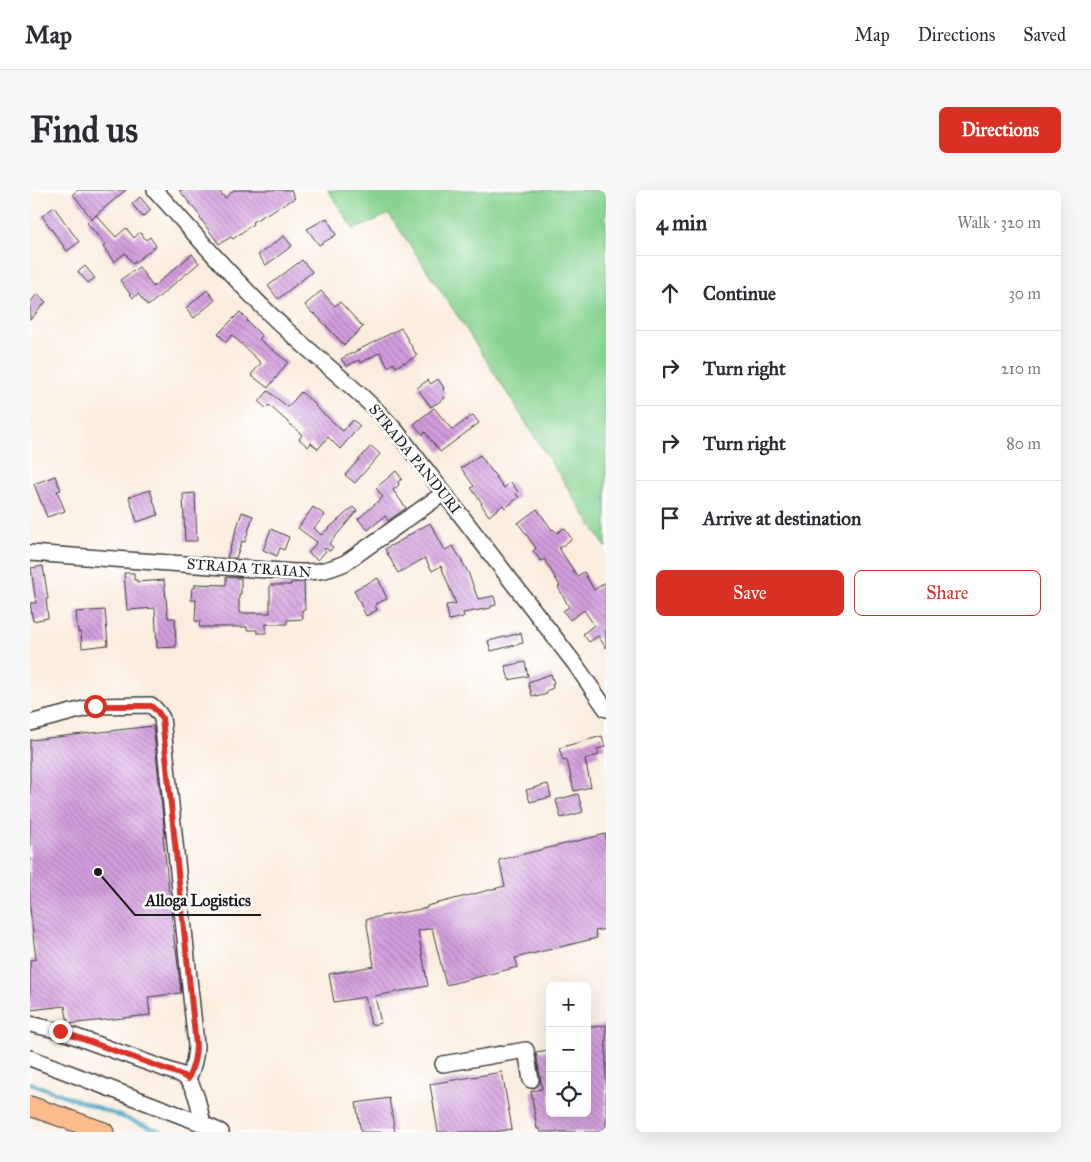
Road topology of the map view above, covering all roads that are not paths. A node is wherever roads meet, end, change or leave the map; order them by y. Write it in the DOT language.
graph roads {
  1 [pos="155,190"];
  2 [pos="444,493"];
  3 [pos="30,553"];
  4 [pos="606,709"];
  5 [pos="30,723"];
  6 [pos="30,1024"];
  7 [pos="30,1058"];
  8 [pos="443,1064"];
  9 [pos="188,1079"];
  10 [pos="531,1080"];
  11 [pos="30,1106"];
  12 [pos="203,1124"];
  13 [pos="104,1132"];
  14 [pos="221,1132"];
  1 -- 2 [label="street, STRADA PANDURI"];
  2 -- 3 [label="street, STRADA TRAIAN"];
  2 -- 4 [label="street, STRADA PANDURI"];
  5 -- 9 [label="street"];
  6 -- 9 [label="street"];
  7 -- 12 [label="street"];
  8 -- 10 [label="street"];
  9 -- 12 [label="street"];
  11 -- 13 [label="main road"];
  12 -- 14 [label="street"];
}
